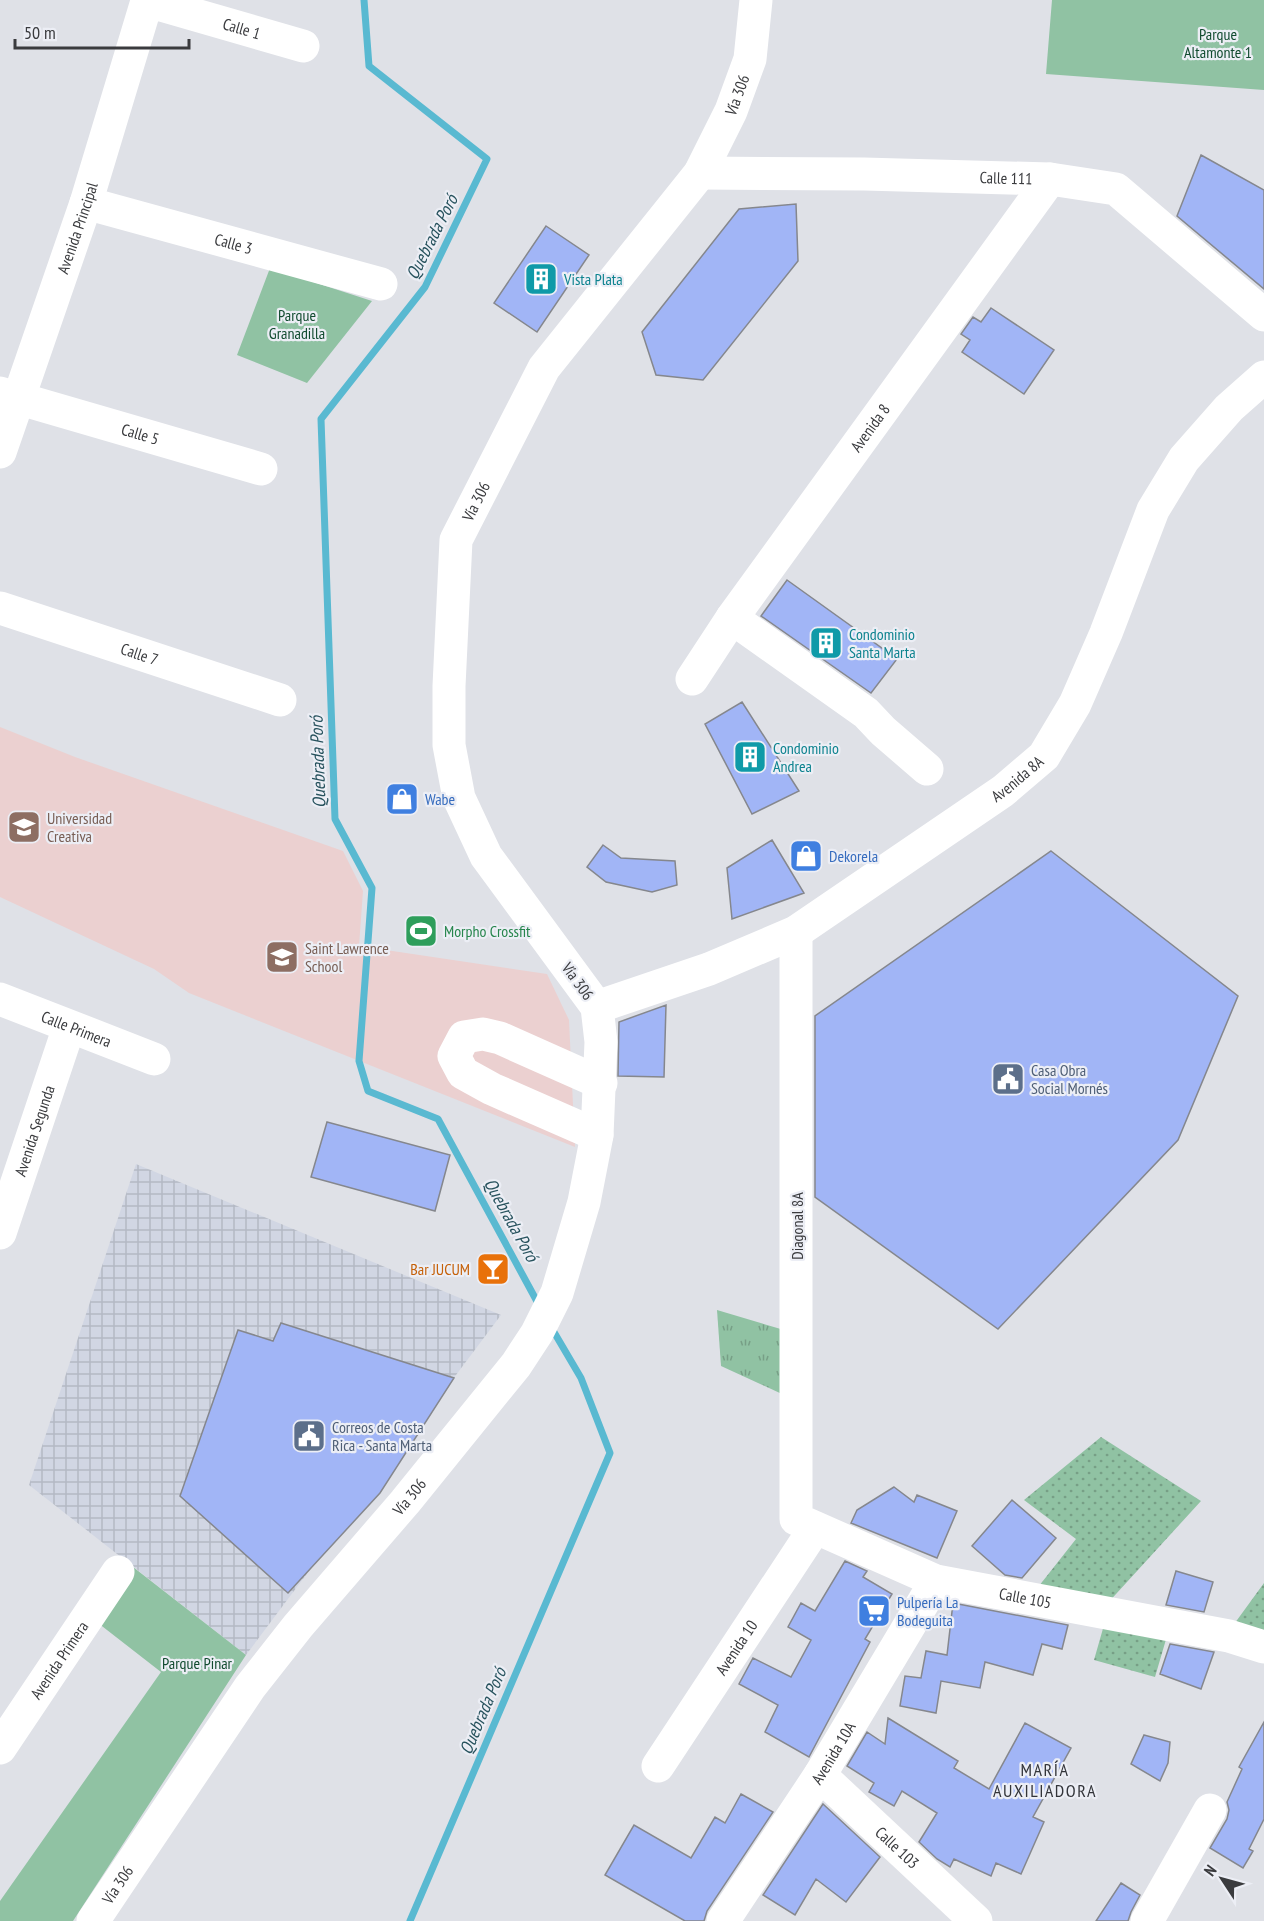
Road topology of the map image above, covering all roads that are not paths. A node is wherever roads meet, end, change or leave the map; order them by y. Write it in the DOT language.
graph roads {
  1 [pos="756,0"];
  2 [pos="147,1"];
  3 [pos="303,46"];
  4 [pos="700,173"];
  5 [pos="1050,179"];
  6 [pos="86,202"];
  7 [pos="381,284"];
  8 [pos="1264,315"];
  9 [pos="1264,377"];
  10 [pos="9,396"];
  11 [pos="0,452"];
  12 [pos="261,469"];
  13 [pos="0,608"];
  14 [pos="732,618"];
  15 [pos="692,679"];
  16 [pos="280,700"];
  17 [pos="927,770"];
  18 [pos="796,932"];
  19 [pos="0,999"];
  20 [pos="597,1007"];
  21 [pos="69,1027"];
  22 [pos="154,1059"];
  23 [pos="601,1083"];
  24 [pos="597,1135"];
  25 [pos="0,1233"];
  26 [pos="806,1524"];
  27 [pos="118,1572"];
  28 [pos="936,1581"];
  29 [pos="1264,1647"];
  30 [pos="0,1748"];
  31 [pos="658,1767"];
  32 [pos="820,1775"];
  33 [pos="1210,1810"];
  34 [pos="93,1921"];
  35 [pos="723,1921"];
  36 [pos="976,1921"];
  37 [pos="1148,1921"];
  1 -- 4 [label="street, Vía 306"];
  2 -- 3 [label="street, Calle 1"];
  2 -- 6 [label="street, Avenida Principal"];
  4 -- 5 [label="street, Calle 111"];
  4 -- 20 [label="street, Vía 306"];
  5 -- 8 [label="street, Calle 111"];
  5 -- 14 [label="street, Avenida 8"];
  6 -- 7 [label="street, Calle 3"];
  6 -- 10 [label="street, Avenida Principal"];
  9 -- 18 [label="street, Avenida 8A"];
  10 -- 11 [label="street, Avenida Principal"];
  10 -- 12 [label="street, Calle 5"];
  13 -- 16 [label="street, Calle 7"];
  14 -- 15 [label="street, Avenida 8"];
  14 -- 17 [label="street"];
  18 -- 20 [label="street, Avenida 8A"];
  18 -- 26 [label="street, Diagonal 8A"];
  19 -- 21 [label="street, Calle Primera"];
  20 -- 23 [label="street, Vía 306"];
  21 -- 22 [label="street, Calle Primera"];
  21 -- 25 [label="street, Avenida Segunda"];
  23 -- 24 [label="street, Vía 306"];
  23 -- 24 [label="street"];
  24 -- 34 [label="street, Vía 306"];
  26 -- 28 [label="street, Calle 105"];
  26 -- 31 [label="street, Avenida 10"];
  27 -- 30 [label="street, Avenida Primera"];
  28 -- 29 [label="street, Calle 105"];
  28 -- 32 [label="street, Avenida 10A"];
  32 -- 35 [label="street, Avenida 10A"];
  32 -- 36 [label="street, Calle 103"];
  33 -- 37 [label="street"];
}
